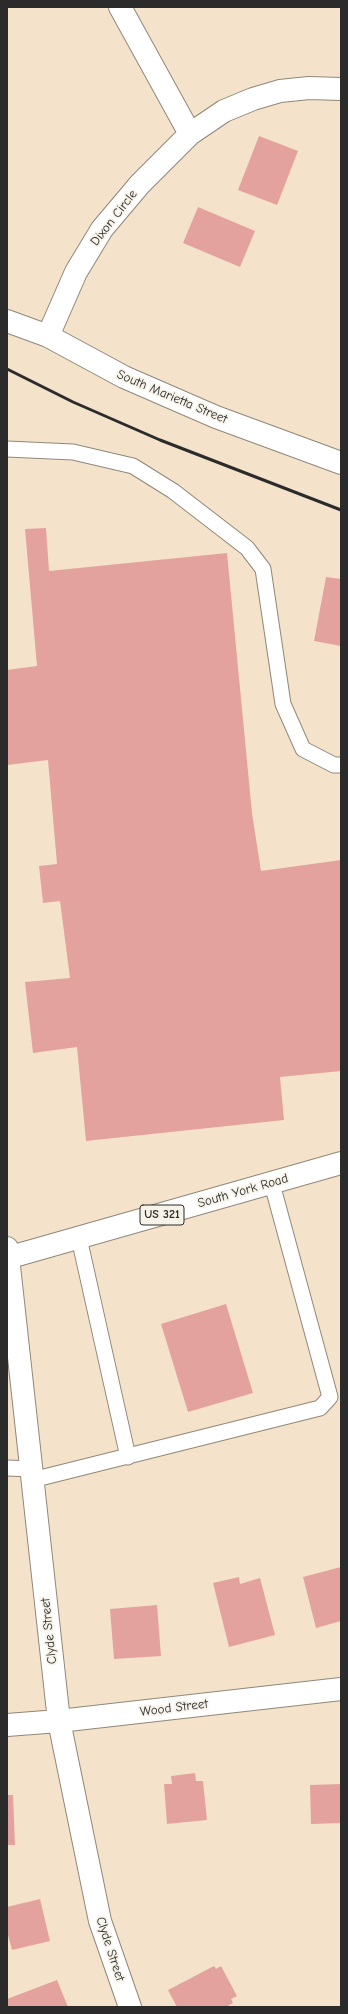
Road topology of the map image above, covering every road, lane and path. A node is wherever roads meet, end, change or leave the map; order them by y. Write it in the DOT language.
graph roads {
  1 [pos="120,7"];
  2 [pos="341,89"];
  3 [pos="190,134"];
  4 [pos="7,321"];
  5 [pos="48,336"];
  6 [pos="7,449"];
  7 [pos="341,462"];
  8 [pos="341,765"];
  9 [pos="341,1163"];
  10 [pos="272,1184"];
  11 [pos="79,1238"];
  12 [pos="7,1254"];
  13 [pos="13,1367"];
  14 [pos="128,1456"];
  15 [pos="7,1468"];
  16 [pos="32,1474"];
  17 [pos="341,1689"];
  18 [pos="59,1721"];
  19 [pos="7,1725"];
  20 [pos="130,2007"];
  1 -- 3 [label="street"];
  2 -- 3 [label="street, Dixon Circle"];
  3 -- 5 [label="street, Dixon Circle"];
  4 -- 5 [label="street, South Marietta Street"];
  5 -- 7 [label="street, South Marietta Street"];
  6 -- 8 [label="lane"];
  9 -- 10 [label="street, South York Road / US 321"];
  10 -- 11 [label="street, South York Road / US 321"];
  10 -- 14 [label="lane"];
  11 -- 12 [label="street, South York Road / US 321"];
  11 -- 14 [label="lane"];
  12 -- 13 [label="street, Clyde Street"];
  13 -- 16 [label="street, Clyde Street"];
  14 -- 16 [label="lane"];
  15 -- 16 [label="lane"];
  16 -- 18 [label="street, Clyde Street"];
  17 -- 18 [label="street, Wood Street"];
  18 -- 19 [label="street, Wood Street"];
  18 -- 20 [label="street, Clyde Street"];
}
